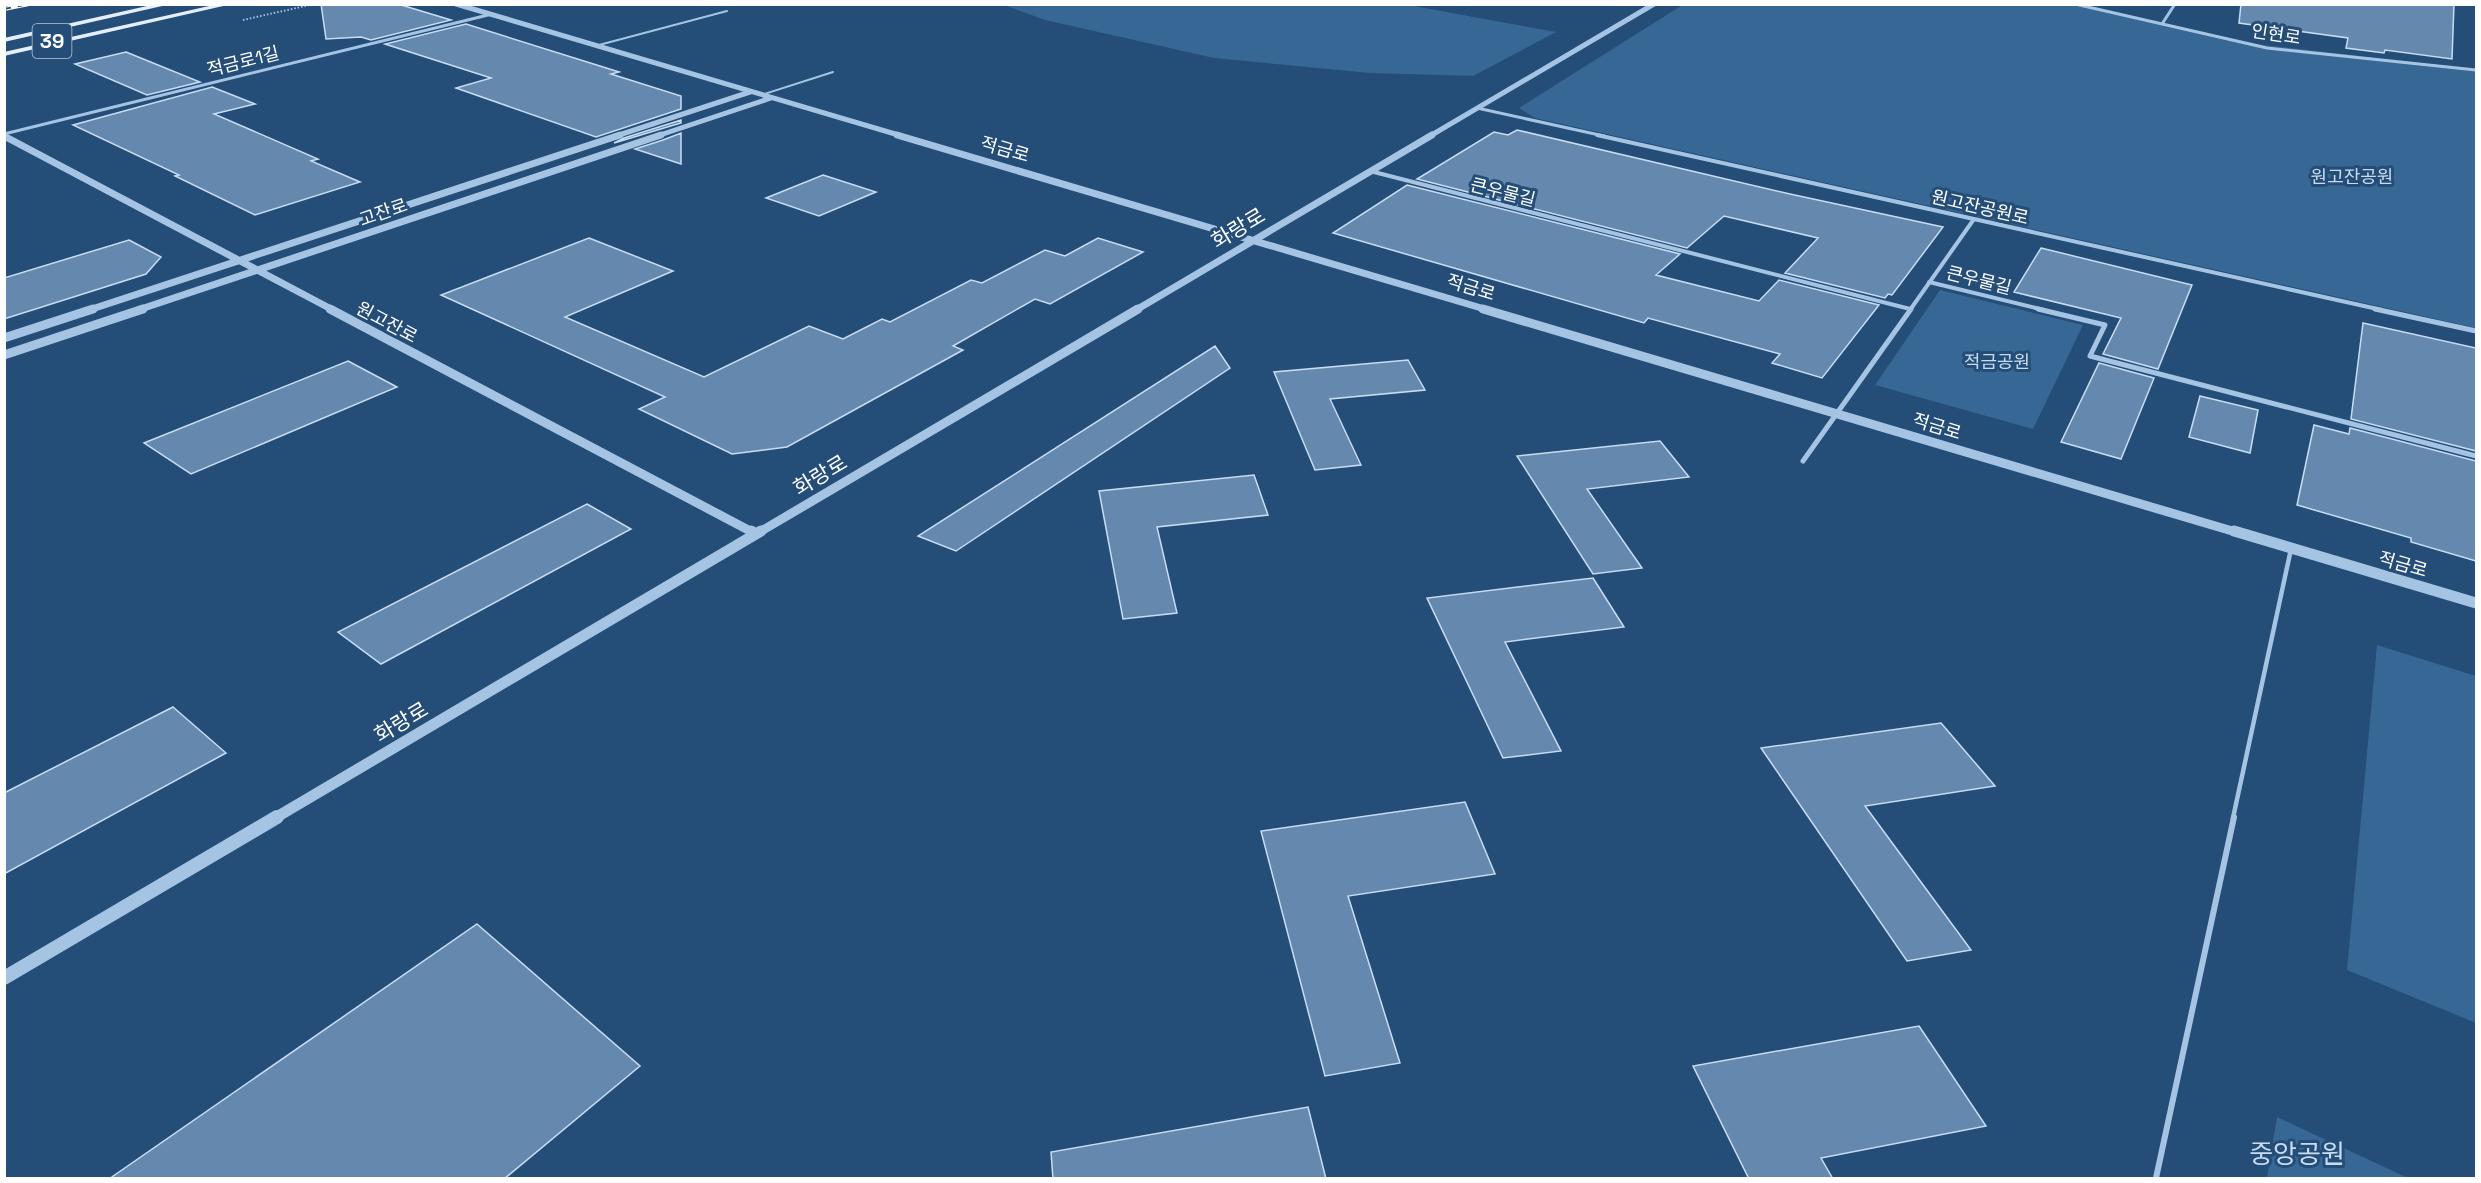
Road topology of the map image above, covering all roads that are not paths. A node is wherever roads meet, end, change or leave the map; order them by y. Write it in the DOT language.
graph roads {
  1 [pos="144,4"];
  2 [pos="168,4"];
  3 [pos="229,4"];
  4 [pos="456,4"];
  5 [pos="1654,4"];
  6 [pos="2075,4"];
  7 [pos="2175,4"];
  8 [pos="727,11"];
  9 [pos="488,15"];
  10 [pos="2162,24"];
  11 [pos="4,33"];
  12 [pos="4,40"];
  13 [pos="596,46"];
  14 [pos="4,52"];
  15 [pos="2476,70"];
  16 [pos="833,72"];
  17 [pos="751,92"];
  18 [pos="761,95"];
  19 [pos="771,98"];
  20 [pos="1478,108"];
  21 [pos="4,135"];
  22 [pos="1369,171"];
  23 [pos="1974,219"];
  24 [pos="1255,240"];
  25 [pos="239,261"];
  26 [pos="258,270"];
  27 [pos="1929,282"];
  28 [pos="1910,309"];
  29 [pos="2476,331"];
  30 [pos="4,338"];
  31 [pos="4,355"];
  32 [pos="1838,414"];
  33 [pos="2476,456"];
  34 [pos="1803,460"];
  35 [pos="756,534"];
  36 [pos="2291,549"];
  37 [pos="2476,603"];
  38 [pos="4,978"];
  39 [pos="2156,1179"];
  1 -- 11 [label="main road"];
  2 -- 12 [label="main road, 39"];
  3 -- 14 [label="main road, 39"];
  4 -- 9 [label="street, 적금로"];
  5 -- 20 [label="street, 화랑로"];
  6 -- 10 [label="street, 인현로"];
  7 -- 10 [label="street"];
  8 -- 13 [label="lane"];
  9 -- 13 [label="street, 적금로"];
  9 -- 21 [label="street, 적금로1길"];
  10 -- 15 [label="street, 인현로"];
  13 -- 17 [label="street, 적금로"];
  16 -- 18 [label="lane"];
  17 -- 18 [label="street, 적금로"];
  17 -- 25 [label="street, 고잔로"];
  18 -- 19 [label="street, 적금로"];
  19 -- 24 [label="street, 적금로"];
  19 -- 26 [label="street, 고잔로"];
  20 -- 22 [label="street, 화랑로"];
  20 -- 23 [label="street, 원고잔공원로"];
  21 -- 25 [label="street, 원고잔로"];
  22 -- 24 [label="street, 화랑로"];
  22 -- 28 [label="street, 큰우물길"];
  23 -- 27 [label="street"];
  23 -- 29 [label="street, 원고잔공원로"];
  24 -- 32 [label="street, 적금로"];
  24 -- 35 [label="street, 화랑로"];
  25 -- 26 [label="street, 원고잔로"];
  25 -- 30 [label="street, 고잔로"];
  26 -- 31 [label="street, 고잔로"];
  26 -- 35 [label="street, 원고잔로"];
  27 -- 28 [label="street, 큰우물길"];
  27 -- 33 [label="street, 큰우물길"];
  28 -- 32 [label="street"];
  32 -- 34 [label="street"];
  32 -- 36 [label="street, 적금로"];
  35 -- 38 [label="street, 화랑로"];
  36 -- 37 [label="street, 적금로"];
  36 -- 39 [label="lane"];
}
